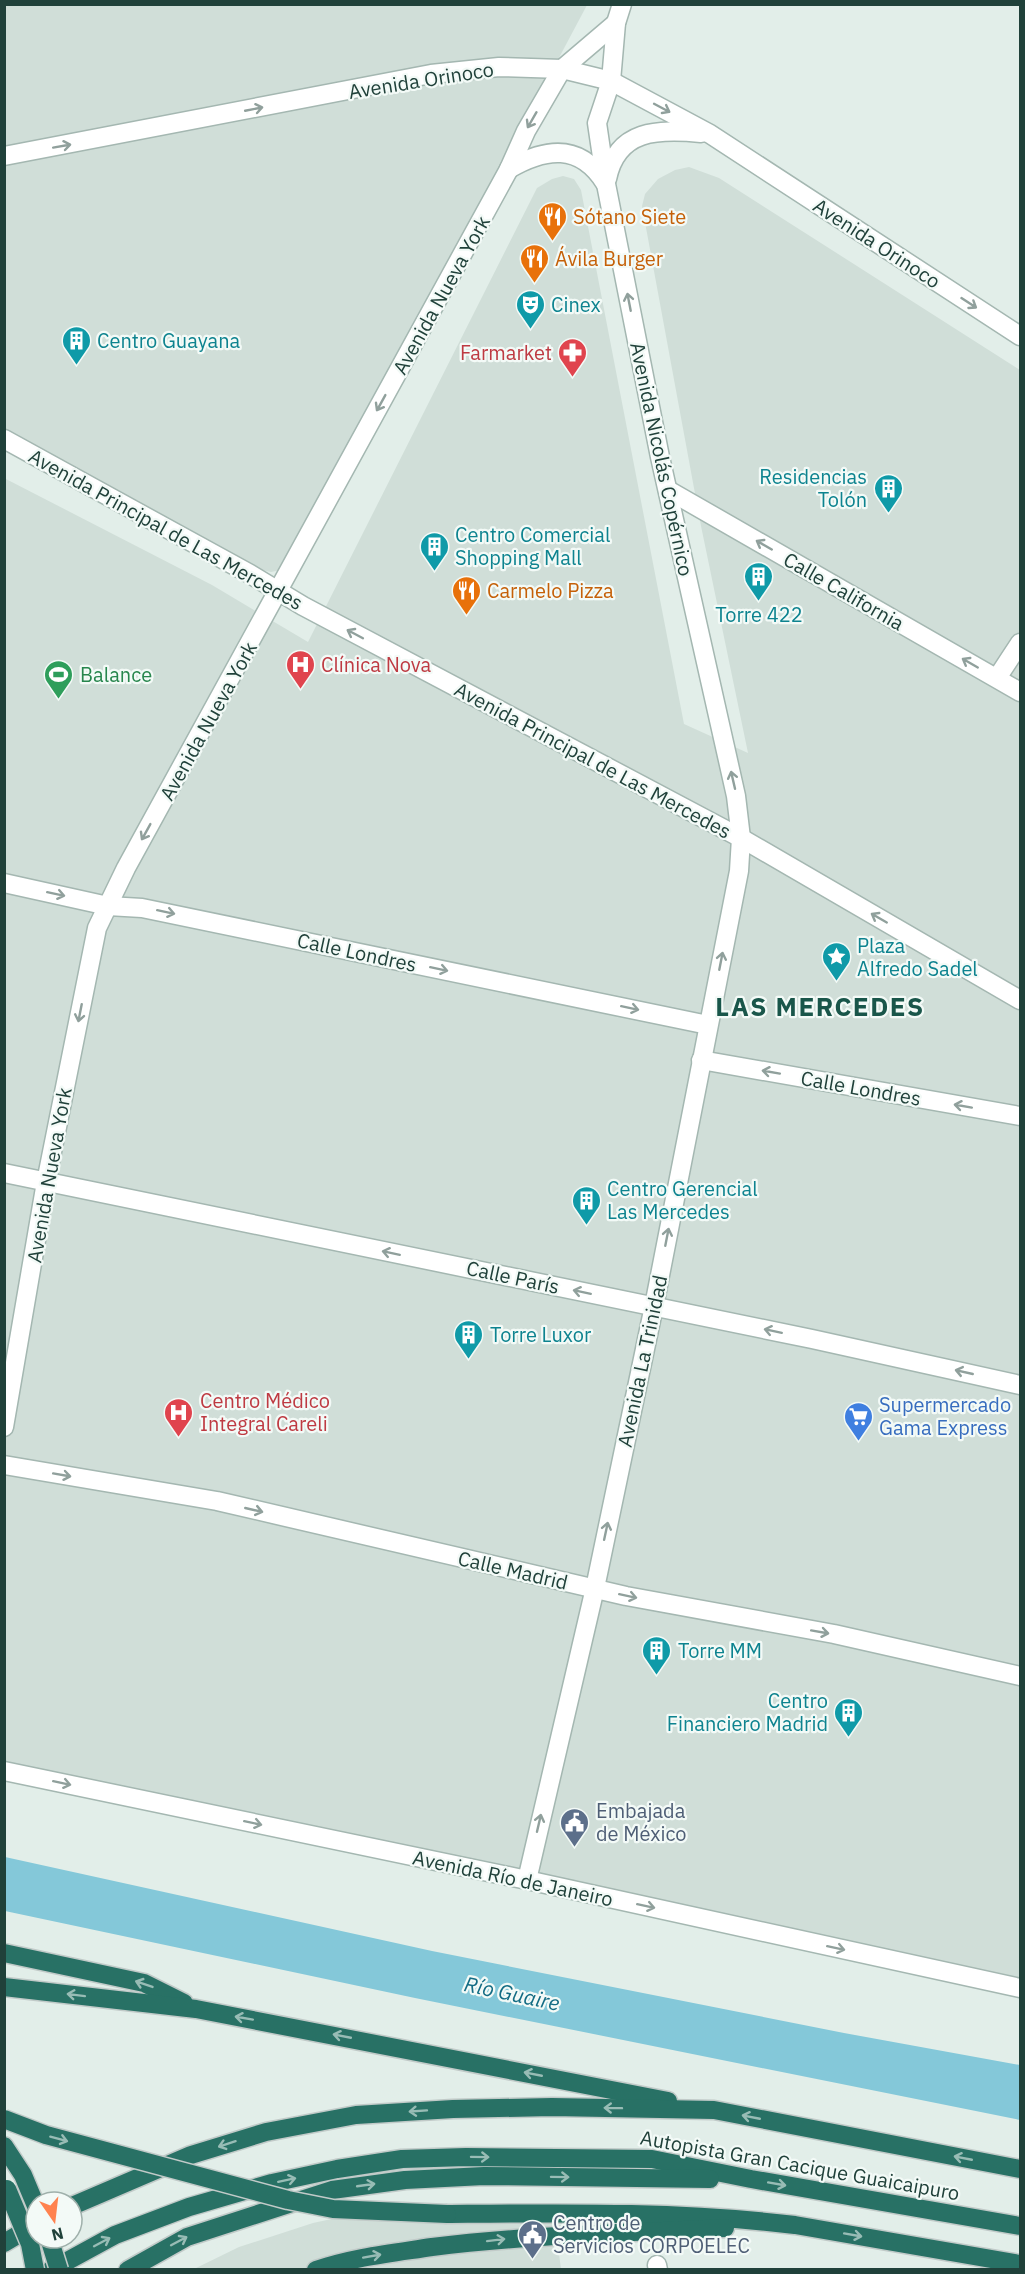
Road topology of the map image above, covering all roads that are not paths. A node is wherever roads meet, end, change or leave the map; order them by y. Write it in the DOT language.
graph roads {
  1 [pos="622,4"];
  2 [pos="616,23"];
  3 [pos="562,69"];
  4 [pos="611,81"];
  5 [pos="710,134"];
  6 [pos="4,156"];
  7 [pos="509,169"];
  8 [pos="606,184"];
  9 [pos="1020,336"];
  10 [pos="4,440"];
  11 [pos="668,490"];
  12 [pos="279,592"];
  13 [pos="1020,643"];
  14 [pos="997,678"];
  15 [pos="1020,692"];
  16 [pos="741,838"];
  17 [pos="4,883"];
  18 [pos="108,906"];
  19 [pos="1020,1000"];
  20 [pos="708,1025"];
  21 [pos="701,1060"];
  22 [pos="1020,1116"];
  23 [pos="4,1173"];
  24 [pos="46,1182"];
  25 [pos="654,1306"];
  26 [pos="1020,1385"];
  27 [pos="4,1426"];
  28 [pos="4,1465"];
  29 [pos="595,1588"];
  30 [pos="1020,1676"];
  31 [pos="4,1771"];
  32 [pos="527,1880"];
  33 [pos="4,1953"];
  34 [pos="4,1987"];
  35 [pos="1020,1988"];
  36 [pos="196,2009"];
  37 [pos="714,2110"];
  38 [pos="4,2119"];
  39 [pos="4,2146"];
  40 [pos="1020,2169"];
  41 [pos="751,2179"];
  42 [pos="4,2185"];
  43 [pos="29,2190"];
  44 [pos="84,2201"];
  45 [pos="795,2225"];
  46 [pos="1020,2226"];
  47 [pos="24,2231"];
  48 [pos="4,2243"];
  49 [pos="53,2250"];
  50 [pos="1020,2264"];
  51 [pos="35,2270"];
  52 [pos="51,2270"];
  53 [pos="59,2270"];
  54 [pos="128,2270"];
  55 [pos="316,2270"];
  1 -- 2 [label="street"];
  2 -- 3 [label="street"];
  2 -- 4 [label="street"];
  3 -- 4 [label="street, Avenida Orinoco"];
  6 -- 3 [label="street, Avenida Orinoco, one-way"];
  3 -- 7 [label="street, Avenida Nueva York, one-way"];
  4 -- 5 [label="street, Avenida Orinoco, one-way"];
  4 -- 8 [label="street, Avenida Nicolás Copérnico"];
  5 -- 8 [label="street"];
  5 -- 9 [label="street, Avenida Orinoco, one-way"];
  7 -- 8 [label="street"];
  7 -- 12 [label="street, Avenida Nueva York, one-way"];
  11 -- 8 [label="street, Avenida Nicolás Copérnico, one-way"];
  10 -- 12 [label="street, Avenida Principal de Las Mercedes"];
  14 -- 11 [label="street, Calle California, one-way"];
  16 -- 11 [label="street, Avenida Nicolás Copérnico, one-way"];
  16 -- 12 [label="street, Avenida Principal de Las Mercedes, one-way"];
  12 -- 18 [label="street, Avenida Nueva York, one-way"];
  13 -- 14 [label="street"];
  14 -- 15 [label="street, Calle California"];
  19 -- 16 [label="street, Avenida Principal de Las Mercedes, one-way"];
  20 -- 16 [label="street, Avenida La Trinidad, one-way"];
  17 -- 18 [label="street, Calle Londres, one-way"];
  18 -- 20 [label="street, Calle Londres, one-way"];
  18 -- 24 [label="street, Avenida Nueva York, one-way"];
  20 -- 21 [label="street, Avenida La Trinidad"];
  22 -- 21 [label="street, Calle Londres, one-way"];
  25 -- 21 [label="street, Avenida La Trinidad, one-way"];
  23 -- 24 [label="street, Calle París"];
  25 -- 24 [label="street, Calle París, one-way"];
  24 -- 27 [label="street, Avenida Nueva York"];
  26 -- 25 [label="street, Calle París, one-way"];
  29 -- 25 [label="street, Avenida La Trinidad, one-way"];
  28 -- 29 [label="street, Calle Madrid, one-way"];
  29 -- 30 [label="street, Calle Madrid, one-way"];
  32 -- 29 [label="street, Avenida La Trinidad, one-way"];
  31 -- 32 [label="street, Avenida Río de Janeiro, one-way"];
  32 -- 35 [label="street, Avenida Río de Janeiro, one-way"];
  36 -- 33 [label="highway, one-way"];
  36 -- 34 [label="highway, one-way"];
  37 -- 36 [label="highway, one-way"];
  40 -- 37 [label="highway, Autopista Gran Cacique Guaicaipuro, one-way"];
  37 -- 44 [label="highway, Autopista Gran Cacique Guaicaipuro, one-way"];
  38 -- 45 [label="highway, one-way, bridge"];
  39 -- 43 [label="highway"];
  41 -- 46 [label="highway, Autopista Gran Cacique Guaicaipuro, one-way"];
  52 -- 41 [label="highway, Autopista Gran Cacique Guaicaipuro, one-way"];
  54 -- 41 [label="highway, one-way"];
  42 -- 51 [label="highway, bridge"];
  45 -- 50 [label="highway, one-way"];
  55 -- 45 [label="highway, one-way"];
  47 -- 48 [label="highway"];
  49 -- 53 [label="highway, bridge"];
}
